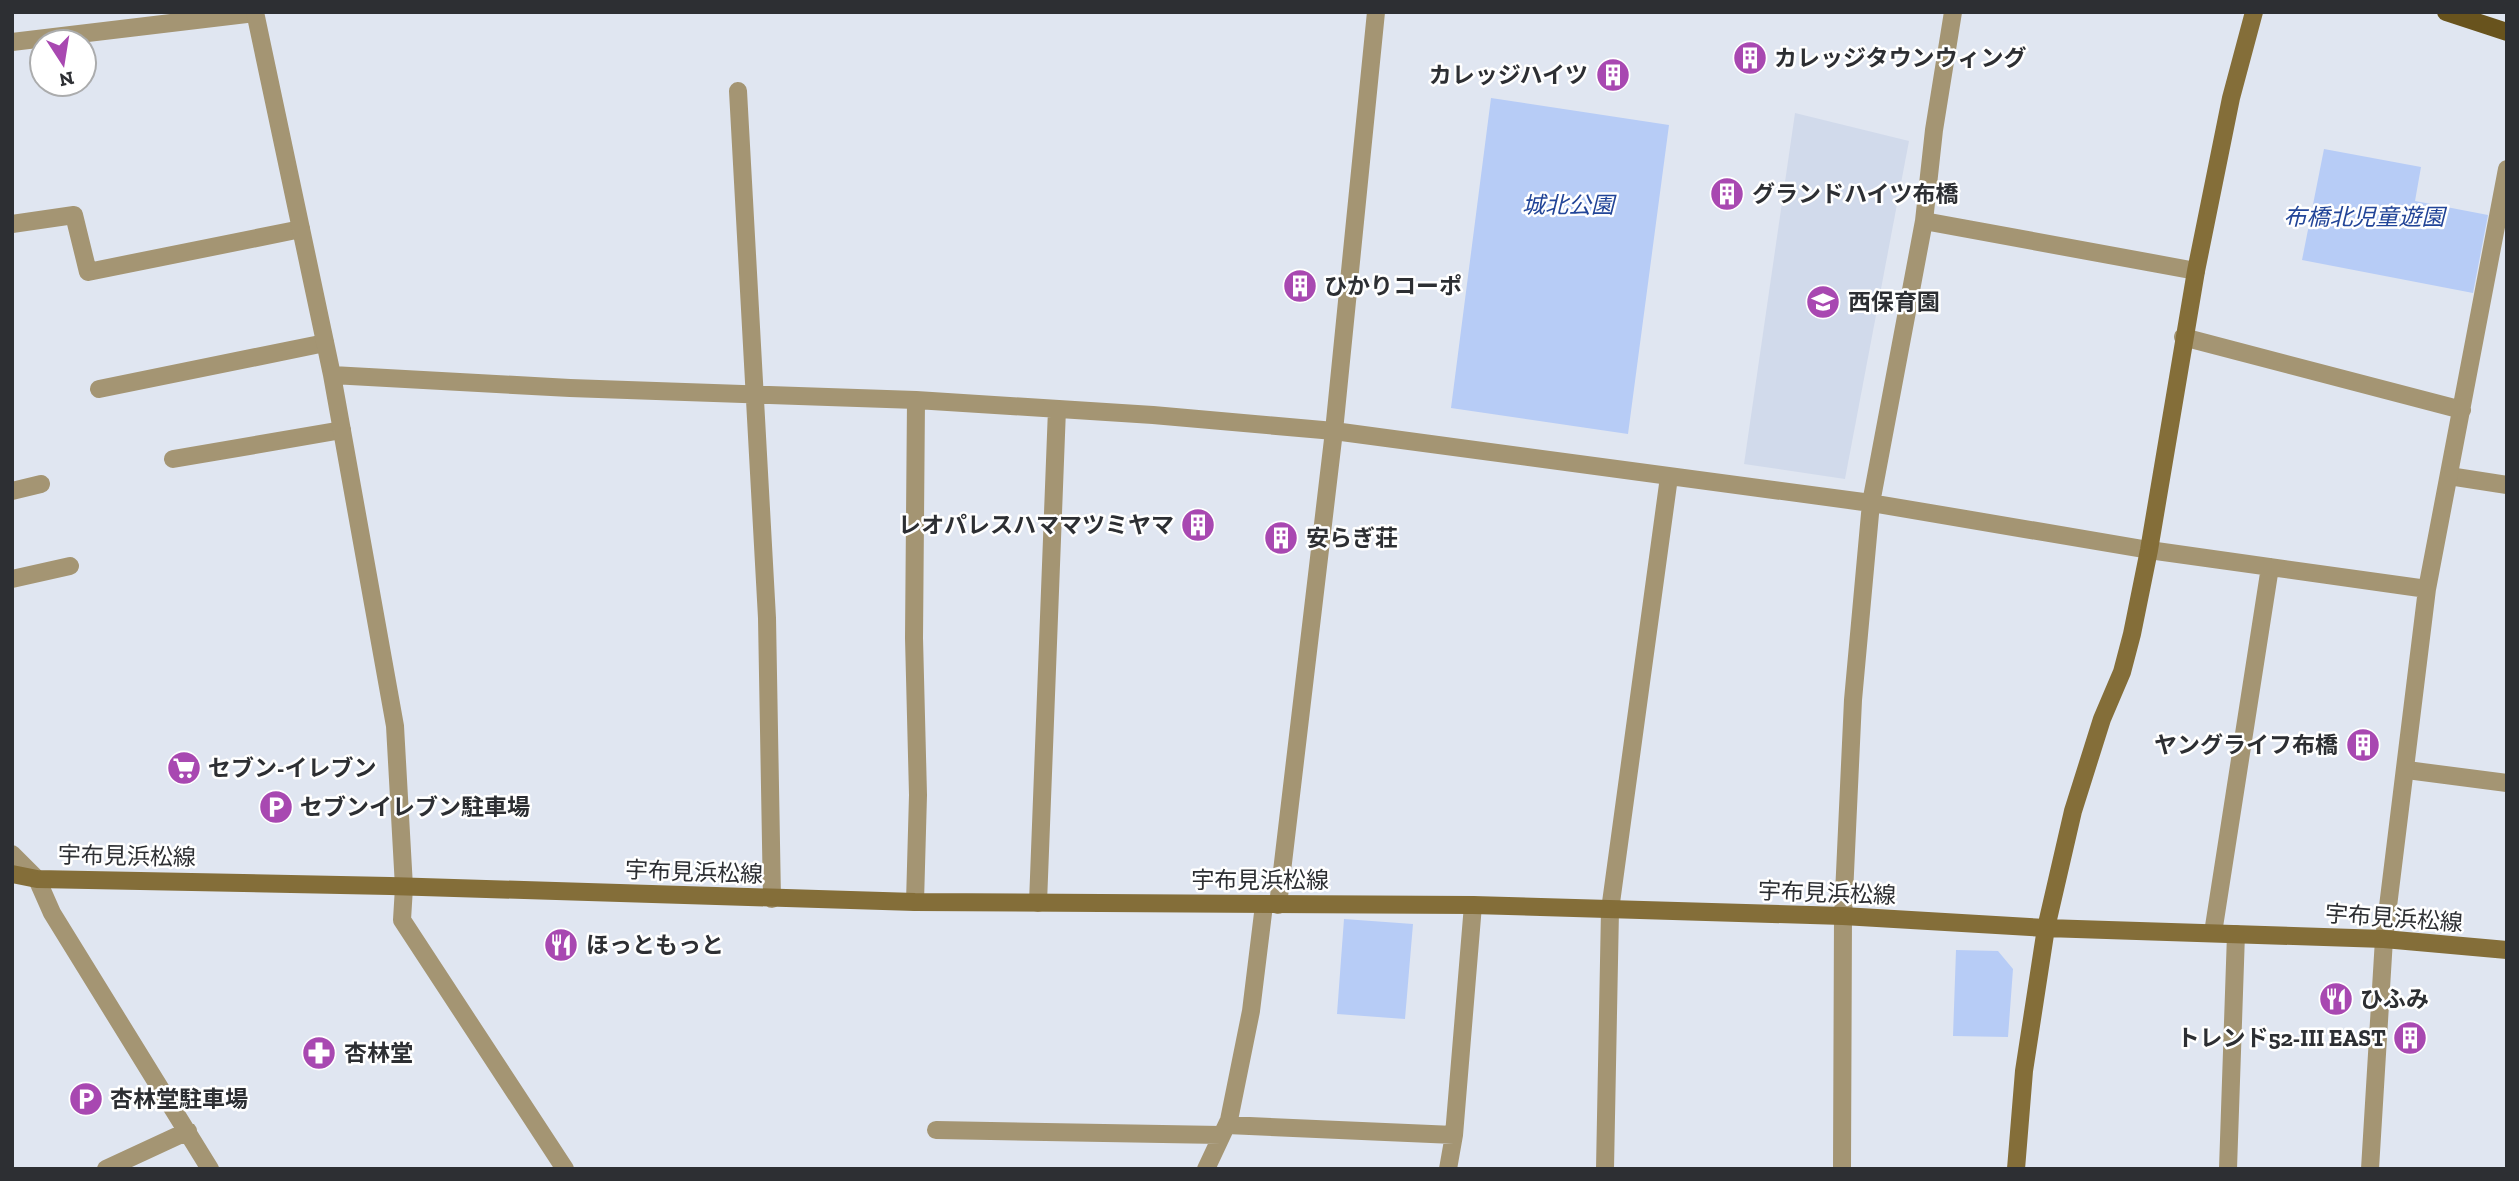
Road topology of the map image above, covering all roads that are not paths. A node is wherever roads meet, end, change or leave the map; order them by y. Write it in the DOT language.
graph roads {
  1 [pos="1376,12"];
  2 [pos="1953,12"];
  3 [pos="2254,12"];
  4 [pos="2446,12"];
  5 [pos="255,13"];
  6 [pos="2507,32"];
  7 [pos="12,42"];
  8 [pos="738,91"];
  9 [pos="2507,169"];
  10 [pos="1924,221"];
  11 [pos="12,224"];
  12 [pos="301,229"];
  13 [pos="2196,271"];
  14 [pos="2183,337"];
  15 [pos="325,343"];
  16 [pos="332,375"];
  17 [pos="99,389"];
  18 [pos="754,395"];
  19 [pos="916,400"];
  20 [pos="1057,409"];
  21 [pos="2462,410"];
  22 [pos="342,430"];
  23 [pos="1335,431"];
  24 [pos="173,459"];
  25 [pos="2449,476"];
  26 [pos="1669,477"];
  27 [pos="41,484"];
  28 [pos="2507,485"];
  29 [pos="12,491"];
  30 [pos="1871,503"];
  31 [pos="2149,551"];
  32 [pos="70,566"];
  33 [pos="2270,568"];
  34 [pos="12,579"];
  35 [pos="2427,589"];
  36 [pos="2407,770"];
  37 [pos="2507,783"];
  38 [pos="12,854"];
  39 [pos="12,874"];
  40 [pos="37,878"];
  41 [pos="404,887"];
  42 [pos="772,900"];
  43 [pos="915,902"];
  44 [pos="1038,903"];
  45 [pos="1271,905"];
  46 [pos="1473,905"];
  47 [pos="1610,910"];
  48 [pos="1843,916"];
  49 [pos="2046,928"];
  50 [pos="2213,933"];
  51 [pos="2236,933"];
  52 [pos="2384,940"];
  53 [pos="2507,950"];
  54 [pos="936,1130"];
  55 [pos="1224,1130"];
  56 [pos="187,1131"];
  57 [pos="1454,1135"];
  58 [pos="106,1169"];
  59 [pos="210,1169"];
  60 [pos="565,1169"];
  61 [pos="1206,1169"];
  62 [pos="1448,1169"];
  63 [pos="1605,1169"];
  64 [pos="1842,1169"];
  65 [pos="2016,1169"];
  66 [pos="2228,1169"];
  67 [pos="2370,1169"];
  1 -- 23 [label="street"];
  2 -- 10 [label="street"];
  3 -- 13 [label="main road"];
  4 -- 6 [label="main road"];
  5 -- 7 [label="street"];
  5 -- 12 [label="street"];
  8 -- 18 [label="street"];
  9 -- 21 [label="street"];
  10 -- 13 [label="street"];
  10 -- 30 [label="street"];
  11 -- 12 [label="street"];
  12 -- 15 [label="street"];
  13 -- 14 [label="main road"];
  14 -- 21 [label="street"];
  14 -- 31 [label="main road"];
  15 -- 16 [label="street"];
  15 -- 17 [label="street"];
  16 -- 18 [label="street"];
  16 -- 22 [label="street"];
  18 -- 19 [label="street"];
  18 -- 42 [label="street"];
  19 -- 20 [label="street"];
  19 -- 43 [label="street"];
  20 -- 23 [label="street"];
  20 -- 44 [label="street"];
  21 -- 25 [label="street"];
  22 -- 24 [label="street"];
  22 -- 41 [label="street"];
  23 -- 26 [label="street"];
  23 -- 45 [label="street"];
  25 -- 28 [label="street"];
  25 -- 35 [label="street"];
  26 -- 30 [label="street"];
  26 -- 47 [label="street"];
  27 -- 29 [label="street"];
  30 -- 31 [label="street"];
  30 -- 48 [label="street"];
  31 -- 33 [label="street"];
  31 -- 49 [label="main road"];
  32 -- 34 [label="street"];
  33 -- 35 [label="street"];
  33 -- 50 [label="street"];
  35 -- 36 [label="street"];
  36 -- 37 [label="street"];
  36 -- 52 [label="street"];
  38 -- 40 [label="street"];
  39 -- 40 [label="main road, 宇布見浜松線"];
  40 -- 41 [label="main road, 宇布見浜松線"];
  40 -- 56 [label="street"];
  41 -- 42 [label="main road, 宇布見浜松線"];
  41 -- 60 [label="street"];
  42 -- 43 [label="main road, 宇布見浜松線"];
  43 -- 44 [label="main road, 宇布見浜松線"];
  44 -- 45 [label="main road, 宇布見浜松線"];
  45 -- 46 [label="main road, 宇布見浜松線"];
  45 -- 55 [label="street"];
  46 -- 47 [label="main road, 宇布見浜松線"];
  46 -- 57 [label="street"];
  47 -- 48 [label="main road, 宇布見浜松線"];
  47 -- 63 [label="street"];
  48 -- 49 [label="main road, 宇布見浜松線"];
  48 -- 64 [label="street"];
  49 -- 50 [label="main road, 宇布見浜松線"];
  49 -- 65 [label="main road"];
  50 -- 51 [label="main road, 宇布見浜松線"];
  51 -- 52 [label="main road, 宇布見浜松線"];
  51 -- 66 [label="street"];
  52 -- 53 [label="main road, 宇布見浜松線"];
  52 -- 67 [label="street"];
  54 -- 55 [label="street"];
  55 -- 57 [label="street"];
  55 -- 61 [label="street"];
  56 -- 58 [label="street"];
  56 -- 59 [label="street"];
  57 -- 62 [label="street"];
}
